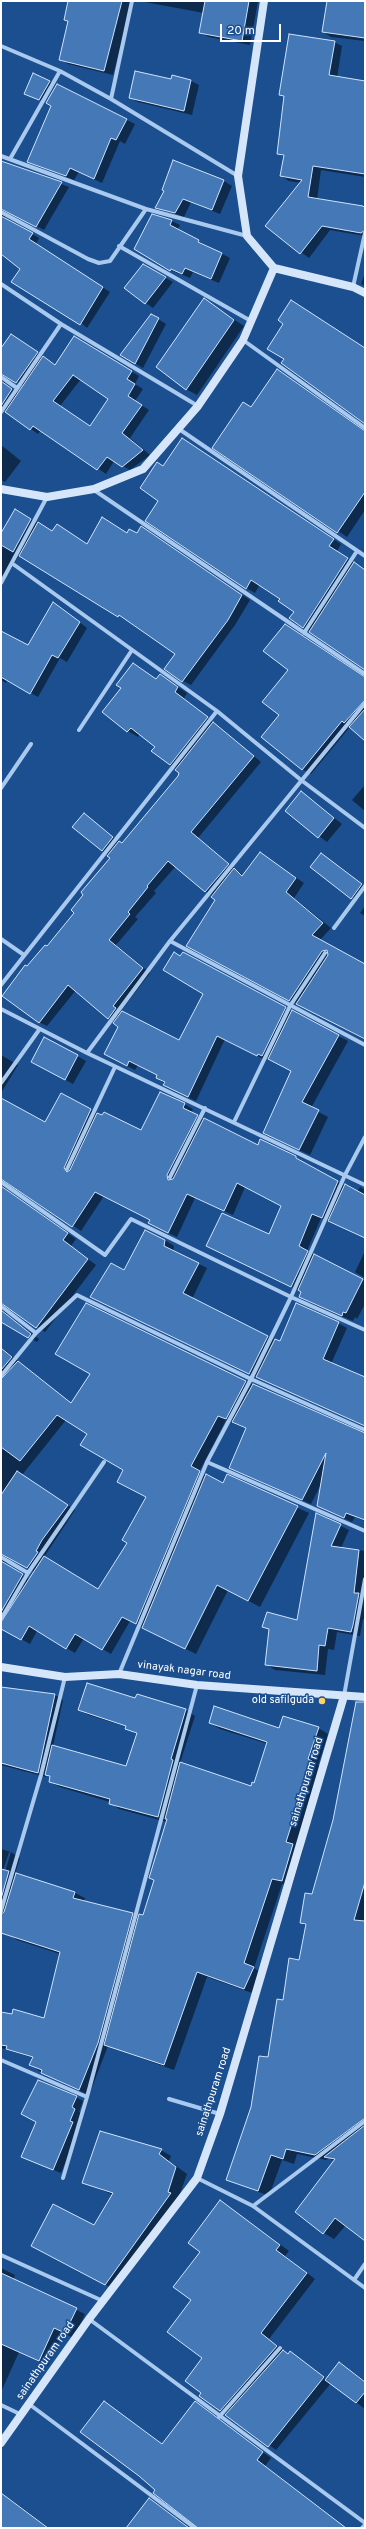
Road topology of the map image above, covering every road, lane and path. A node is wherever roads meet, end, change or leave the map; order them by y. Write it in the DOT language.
graph roads {
  1 [pos="132,1"];
  2 [pos="264,1"];
  3 [pos="1,46"];
  4 [pos="60,71"];
  5 [pos="111,99"];
  6 [pos="1,156"];
  7 [pos="10,159"];
  8 [pos="238,176"];
  9 [pos="146,209"];
  10 [pos="1,212"];
  11 [pos="365,233"];
  12 [pos="248,236"];
  13 [pos="119,246"];
  14 [pos="274,268"];
  15 [pos="1,284"];
  16 [pos="353,287"];
  17 [pos="365,293"];
  18 [pos="251,321"];
  19 [pos="61,324"];
  20 [pos="243,340"];
  21 [pos="1,377"];
  22 [pos="17,388"];
  23 [pos="198,406"];
  24 [pos="1,412"];
  25 [pos="365,428"];
  26 [pos="179,429"];
  27 [pos="1,489"];
  28 [pos="94,489"];
  29 [pos="47,497"];
  30 [pos="357,551"];
  31 [pos="365,556"];
  32 [pos="13,564"];
  33 [pos="1,583"];
  34 [pos="304,633"];
  35 [pos="132,650"];
  36 [pos="365,674"];
  37 [pos="365,703"];
  38 [pos="217,711"];
  39 [pos="79,730"];
  40 [pos="31,744"];
  41 [pos="301,780"];
  42 [pos="1,788"];
  43 [pos="365,828"];
  44 [pos="365,886"];
  45 [pos="334,928"];
  46 [pos="1,939"];
  47 [pos="170,941"];
  48 [pos="325,953"];
  49 [pos="24,955"];
  50 [pos="1,985"];
  51 [pos="290,1006"];
  52 [pos="1,1009"];
  53 [pos="39,1030"];
  54 [pos="365,1045"];
  55 [pos="87,1053"];
  56 [pos="116,1067"];
  57 [pos="1,1083"];
  58 [pos="206,1108"];
  59 [pos="234,1122"];
  60 [pos="365,1137"];
  61 [pos="67,1169"];
  62 [pos="345,1175"];
  63 [pos="170,1177"];
  64 [pos="1,1182"];
  65 [pos="365,1185"];
  66 [pos="291,1297"];
  67 [pos="1,1306"];
  68 [pos="365,1330"];
  69 [pos="36,1333"];
  70 [pos="1,1376"];
  71 [pos="251,1379"];
  72 [pos="365,1430"];
  73 [pos="104,1462"];
  74 [pos="206,1462"];
  75 [pos="365,1531"];
  76 [pos="1,1557"];
  77 [pos="28,1573"];
  78 [pos="365,1579"];
  79 [pos="1,1619"];
  80 [pos="1,1667"];
  81 [pos="119,1674"];
  82 [pos="66,1677"];
  83 [pos="197,1685"];
  84 [pos="344,1696"];
  85 [pos="365,1697"];
  86 [pos="1,1911"];
  87 [pos="1,2060"];
  88 [pos="87,2096"];
  89 [pos="169,2099"];
  90 [pos="220,2114"];
  91 [pos="365,2121"];
  92 [pos="63,2178"];
  93 [pos="196,2178"];
  94 [pos="253,2206"];
  95 [pos="1,2255"];
  96 [pos="365,2264"];
  97 [pos="354,2280"];
  98 [pos="365,2288"];
  99 [pos="103,2301"];
  100 [pos="89,2319"];
  101 [pos="280,2348"];
  102 [pos="29,2404"];
  103 [pos="1,2406"];
  104 [pos="22,2414"];
  105 [pos="219,2417"];
  106 [pos="1,2443"];
  107 [pos="365,2524"];
  108 [pos="195,2528"];
  109 [pos="362,2528"];
  1 -- 5 [label="street"];
  2 -- 8 [label="street"];
  3 -- 4 [label="street"];
  4 -- 5 [label="street"];
  4 -- 7 [label="street"];
  5 -- 8 [label="street"];
  6 -- 7 [label="street"];
  7 -- 9 [label="street"];
  8 -- 12 [label="street"];
  9 -- 12 [label="street"];
  9 -- 13 [label="street"];
  10 -- 13 [label="street"];
  11 -- 16 [label="street"];
  12 -- 14 [label="street"];
  13 -- 18 [label="street"];
  14 -- 16 [label="street"];
  14 -- 18 [label="street"];
  15 -- 19 [label="street"];
  16 -- 17 [label="street"];
  18 -- 20 [label="street"];
  19 -- 22 [label="street"];
  19 -- 23 [label="street"];
  20 -- 23 [label="street"];
  20 -- 25 [label="street"];
  21 -- 22 [label="street"];
  22 -- 24 [label="street"];
  23 -- 26 [label="street"];
  26 -- 28 [label="street"];
  26 -- 30 [label="street"];
  27 -- 29 [label="street"];
  28 -- 29 [label="street"];
  28 -- 34 [label="street"];
  29 -- 32 [label="street"];
  30 -- 31 [label="street"];
  30 -- 34 [label="street"];
  32 -- 33 [label="street"];
  32 -- 35 [label="street"];
  34 -- 36 [label="street"];
  35 -- 38 [label="street"];
  35 -- 39 [label="street"];
  37 -- 41 [label="street"];
  38 -- 41 [label="street"];
  38 -- 49 [label="street"];
  40 -- 42 [label="street"];
  41 -- 43 [label="street"];
  41 -- 47 [label="street"];
  44 -- 45 [label="street"];
  46 -- 49 [label="street"];
  47 -- 51 [label="street"];
  47 -- 55 [label="street"];
  48 -- 51 [label="street"];
  49 -- 50 [label="street"];
  51 -- 54 [label="street"];
  51 -- 59 [label="street"];
  52 -- 53 [label="street"];
  53 -- 55 [label="street"];
  53 -- 57 [label="street"];
  55 -- 56 [label="street"];
  56 -- 58 [label="street"];
  56 -- 61 [label="street"];
  58 -- 59 [label="street"];
  58 -- 63 [label="street"];
  59 -- 62 [label="street"];
  60 -- 62 [label="street"];
  62 -- 65 [label="street"];
  62 -- 66 [label="street"];
  64 -- 66 [label="street"];
  66 -- 68 [label="street"];
  66 -- 71 [label="street"];
  67 -- 69 [label="street"];
  69 -- 70 [label="street"];
  69 -- 71 [label="street"];
  71 -- 72 [label="street"];
  71 -- 74 [label="street"];
  73 -- 77 [label="street"];
  74 -- 75 [label="street"];
  74 -- 81 [label="street"];
  76 -- 77 [label="street"];
  77 -- 79 [label="street"];
  78 -- 84 [label="street"];
  80 -- 82 [label="street, vinayak nagar road"];
  81 -- 82 [label="street, vinayak nagar road"];
  81 -- 83 [label="street, vinayak nagar road"];
  82 -- 86 [label="street"];
  83 -- 84 [label="street, vinayak nagar road"];
  83 -- 88 [label="street"];
  84 -- 85 [label="street, vinayak nagar road"];
  84 -- 90 [label="street, sainathpuram road"];
  87 -- 88 [label="street"];
  88 -- 92 [label="street"];
  89 -- 90 [label="street"];
  90 -- 93 [label="street, sainathpuram road"];
  91 -- 94 [label="street"];
  93 -- 94 [label="street"];
  93 -- 99 [label="street, sainathpuram road"];
  94 -- 97 [label="street"];
  95 -- 99 [label="street"];
  96 -- 97 [label="street"];
  97 -- 98 [label="street"];
  99 -- 100 [label="street, sainathpuram road"];
  100 -- 102 [label="street, sainathpuram road"];
  100 -- 105 [label="street"];
  101 -- 105 [label="street"];
  102 -- 104 [label="street, sainathpuram road"];
  102 -- 108 [label="street"];
  103 -- 104 [label="street"];
  104 -- 106 [label="street, sainathpuram road"];
  105 -- 107 [label="street"];
  107 -- 109 [label="street"];
}
